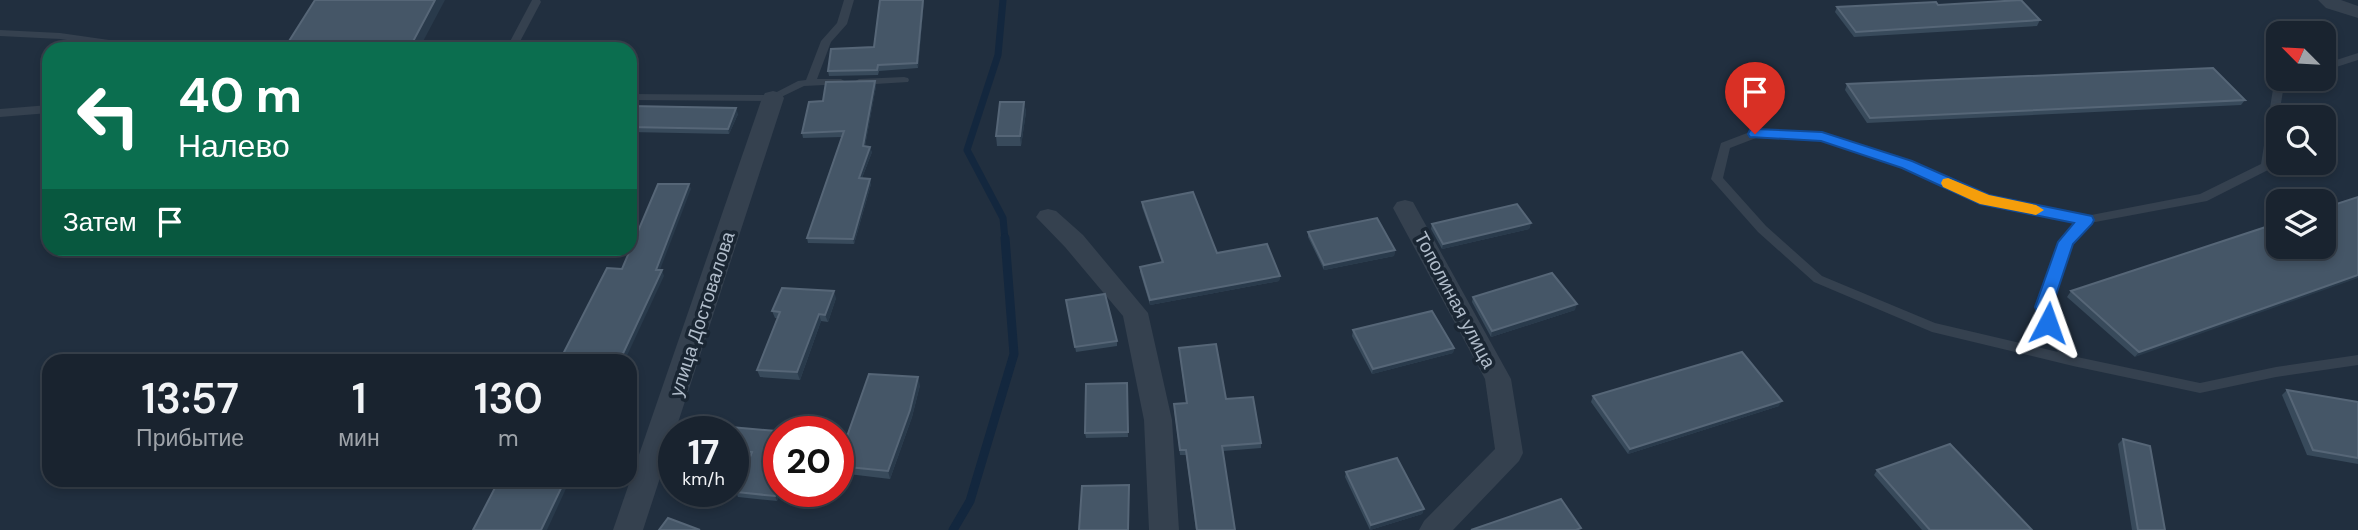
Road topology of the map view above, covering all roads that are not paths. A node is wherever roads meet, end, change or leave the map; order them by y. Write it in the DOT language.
graph roads {
  1 [pos="849,0"];
  2 [pos="2328,0"];
  3 [pos="536,2"];
  4 [pos="2358,12"];
  5 [pos="0,33"];
  6 [pos="102,42"];
  7 [pos="515,42"];
  8 [pos="2358,56"];
  9 [pos="2336,64"];
  10 [pos="904,80"];
  11 [pos="810,83"];
  12 [pos="2278,91"];
  13 [pos="637,97"];
  14 [pos="774,98"];
  15 [pos="42,110"];
  16 [pos="0,113"];
  17 [pos="1405,208"];
  18 [pos="1048,217"];
  19 [pos="2086,220"];
  20 [pos="2358,360"];
  21 [pos="2073,361"];
  22 [pos="628,530"];
  23 [pos="1164,530"];
  24 [pos="1434,530"];
  1 -- 11 [label="lane"];
  2 -- 4 [label="street"];
  3 -- 7 [label="lane"];
  5 -- 6 [label="lane"];
  8 -- 9 [label="lane"];
  10 -- 11 [label="lane"];
  11 -- 14 [label="lane"];
  12 -- 19 [label="lane"];
  13 -- 14 [label="lane"];
  14 -- 22 [label="street, улица Достовалова"];
  15 -- 16 [label="lane"];
  17 -- 24 [label="street, Тополиная улица"];
  18 -- 23 [label="street"];
  19 -- 21 [label="lane"];
  19 -- 21 [label="lane"];
  20 -- 21 [label="lane"];
}
